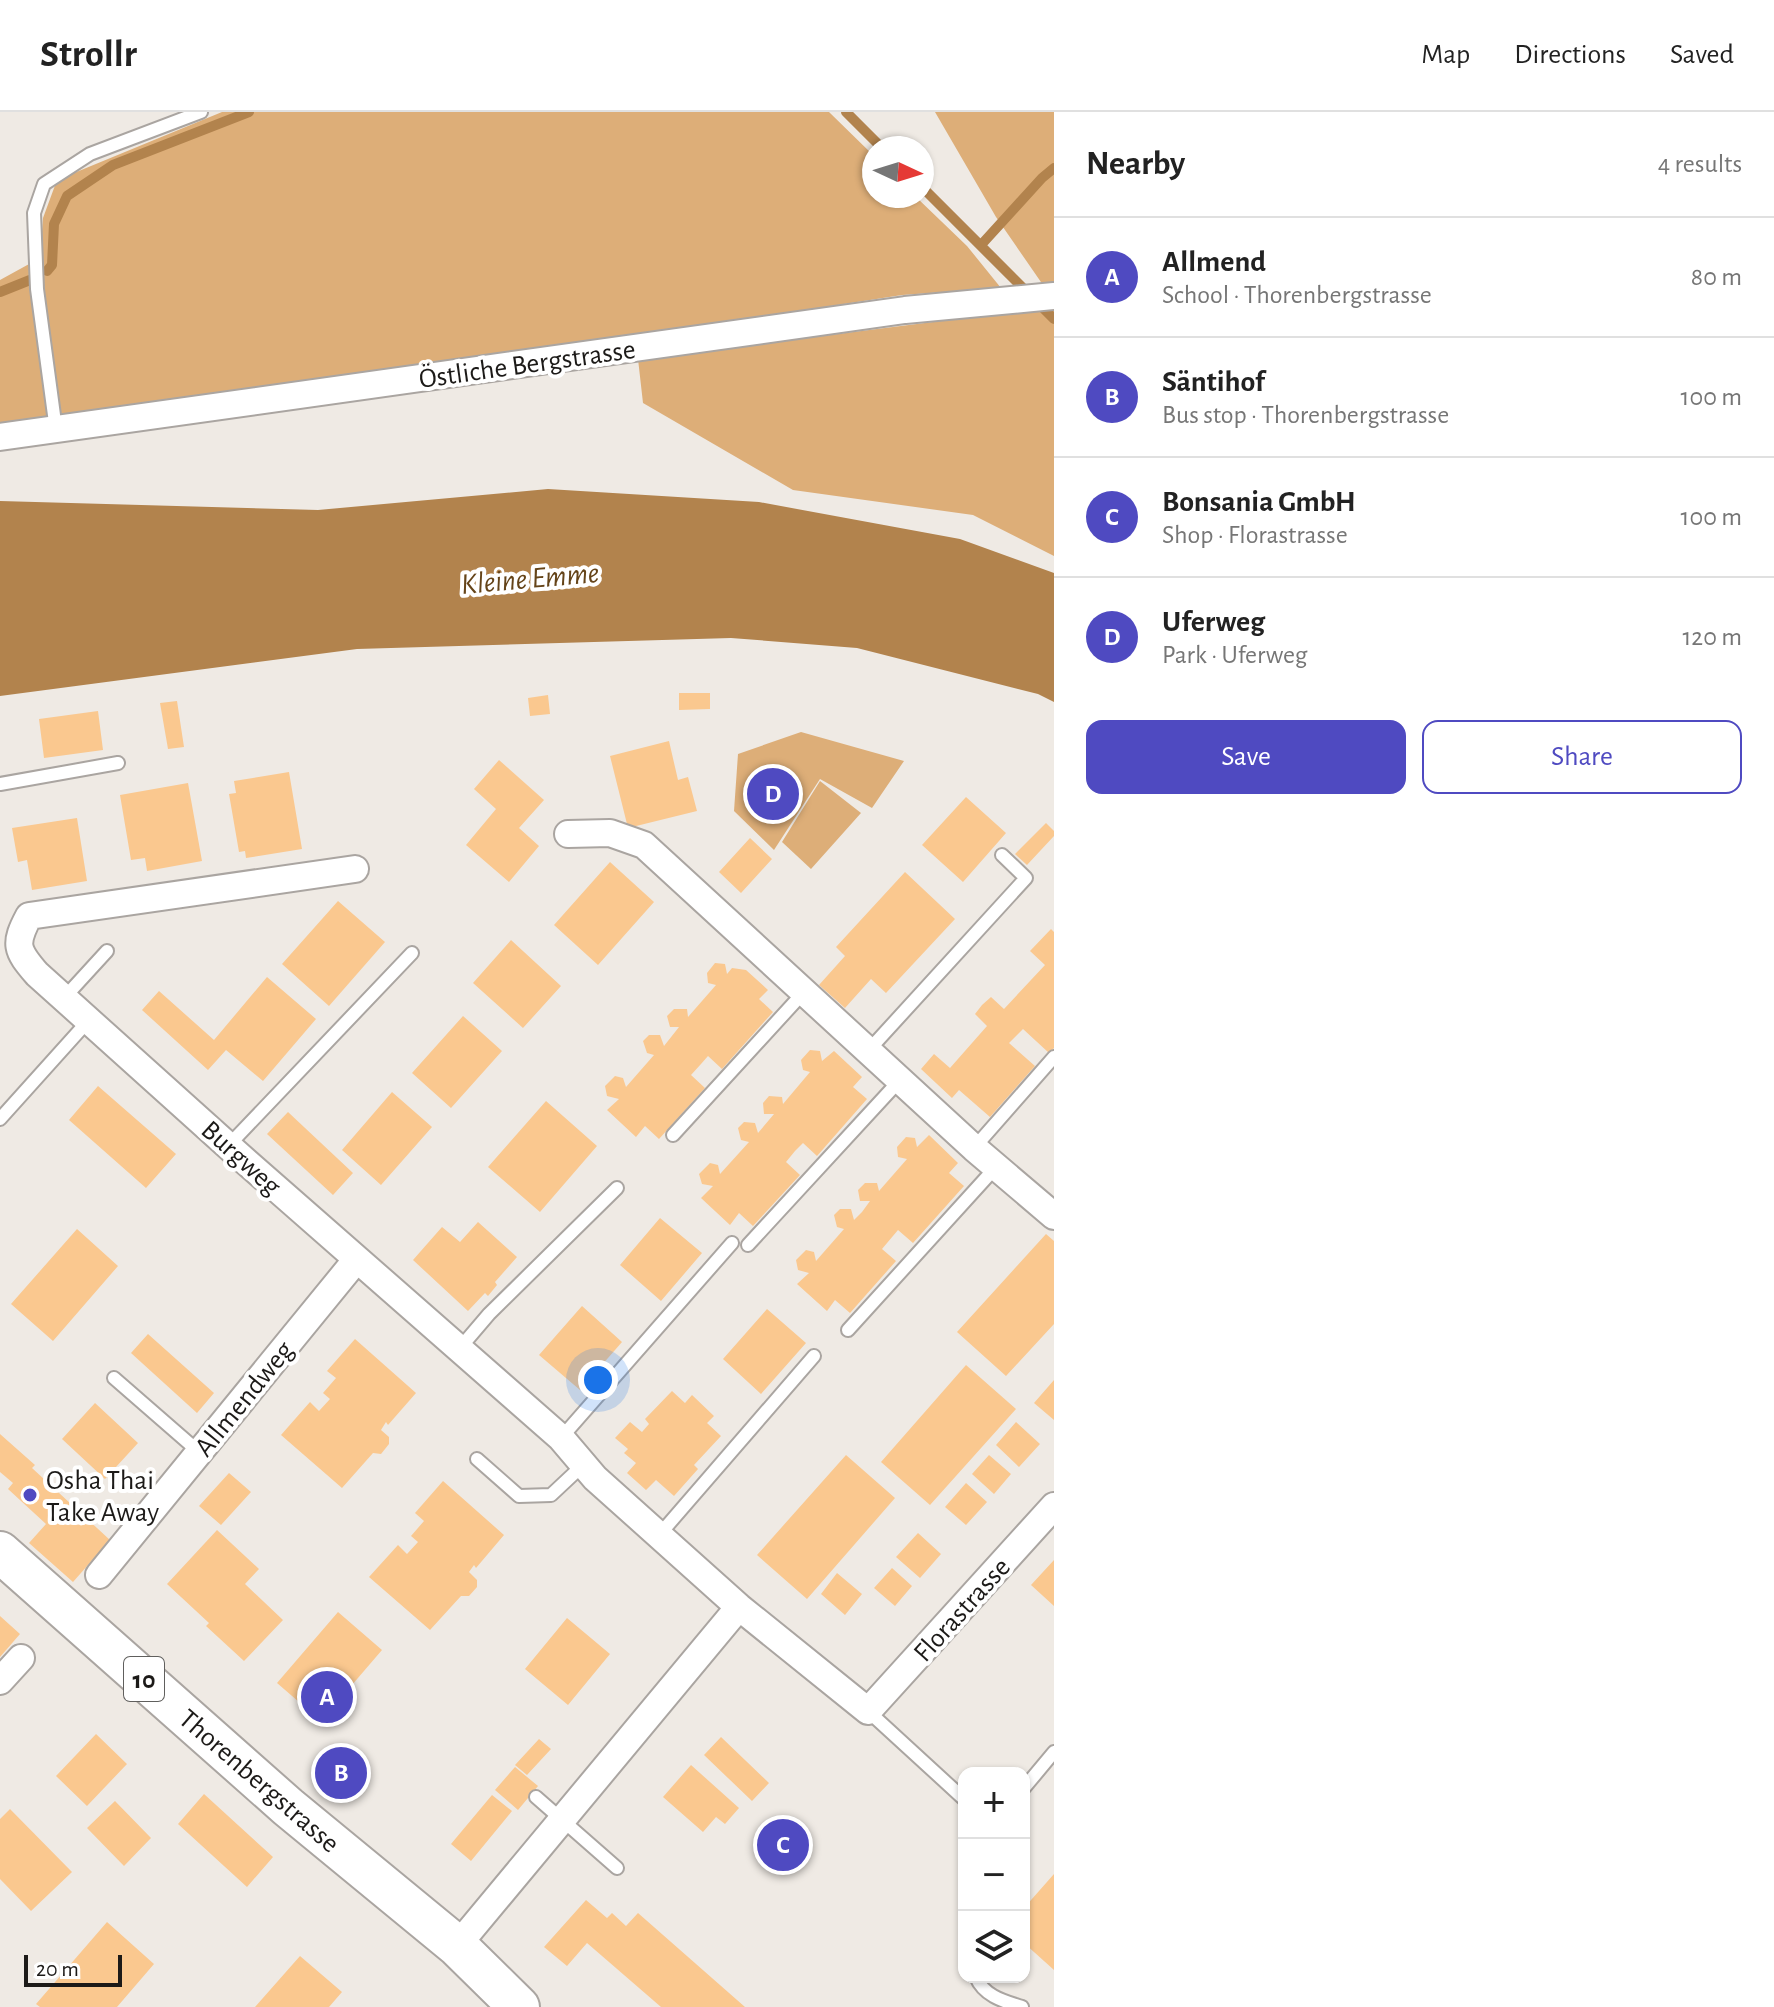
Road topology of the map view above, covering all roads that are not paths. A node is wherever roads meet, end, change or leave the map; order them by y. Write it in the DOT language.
graph roads {
  1 [pos="201,112"];
  2 [pos="1054,296"];
  3 [pos="56,430"];
  4 [pos="0,437"];
  5 [pos="118,763"];
  6 [pos="0,784"];
  7 [pos="568,834"];
  8 [pos="1002,855"];
  9 [pos="355,869"];
  10 [pos="107,951"];
  11 [pos="412,953"];
  12 [pos="804,992"];
  13 [pos="64,998"];
  14 [pos="89,1020"];
  15 [pos="868,1051"];
  16 [pos="1054,1057"];
  17 [pos="900,1080"];
  18 [pos="0,1119"];
  19 [pos="673,1135"];
  20 [pos="228,1146"];
  21 [pos="974,1148"];
  22 [pos="996,1167"];
  23 [pos="617,1188"];
  24 [pos="1054,1216"];
  25 [pos="732,1243"];
  26 [pos="748,1245"];
  27 [pos="357,1259"];
  28 [pos="848,1330"];
  29 [pos="460,1348"];
  30 [pos="814,1356"];
  31 [pos="114,1378"];
  32 [pos="561,1438"];
  33 [pos="199,1452"];
  34 [pos="477,1459"];
  35 [pos="583,1465"];
  36 [pos="1054,1506"];
  37 [pos="660,1534"];
  38 [pos="0,1552"];
  39 [pos="99,1575"];
  40 [pos="739,1607"];
  41 [pos="21,1658"];
  42 [pos="0,1681"];
  43 [pos="868,1711"];
  44 [pos="1054,1752"];
  45 [pos="1030,1781"];
  46 [pos="958,1794"];
  47 [pos="536,1797"];
  48 [pos="561,1819"];
  49 [pos="617,1868"];
  50 [pos="457,1946"];
  51 [pos="978,1983"];
  52 [pos="519,2007"];
  53 [pos="1022,2007"];
  1 -- 3 [label="lane"];
  2 -- 3 [label="street, Östliche Bergstrasse"];
  3 -- 4 [label="street, Östliche Bergstrasse"];
  5 -- 6 [label="lane"];
  7 -- 12 [label="street"];
  8 -- 15 [label="lane"];
  9 -- 13 [label="street, Burgweg"];
  10 -- 13 [label="lane"];
  11 -- 20 [label="lane"];
  12 -- 15 [label="street"];
  12 -- 19 [label="lane"];
  13 -- 14 [label="street, Burgweg"];
  14 -- 18 [label="lane"];
  14 -- 20 [label="street, Burgweg"];
  15 -- 17 [label="street"];
  16 -- 21 [label="lane"];
  17 -- 21 [label="street"];
  17 -- 26 [label="lane"];
  20 -- 27 [label="street, Burgweg"];
  21 -- 22 [label="street"];
  22 -- 24 [label="street"];
  22 -- 28 [label="lane"];
  23 -- 29 [label="lane"];
  25 -- 32 [label="lane"];
  27 -- 29 [label="street, Burgweg"];
  27 -- 33 [label="street, Allmendweg"];
  29 -- 32 [label="street, Burgweg"];
  30 -- 37 [label="lane"];
  31 -- 33 [label="lane"];
  32 -- 35 [label="street, Burgweg"];
  33 -- 39 [label="street, Allmendweg"];
  34 -- 35 [label="lane"];
  35 -- 37 [label="street, Burgweg"];
  36 -- 43 [label="street, Florastrasse"];
  37 -- 40 [label="street, Burgweg"];
  38 -- 50 [label="main road, Thorenbergstrasse / 10"];
  40 -- 43 [label="street, Burgweg"];
  40 -- 48 [label="street"];
  41 -- 42 [label="street"];
  43 -- 46 [label="lane"];
  44 -- 45 [label="lane"];
  47 -- 48 [label="lane"];
  48 -- 49 [label="lane"];
  48 -- 50 [label="street"];
  50 -- 52 [label="main road, Thorenbergstrasse / 10"];
  51 -- 53 [label="lane"];
}
